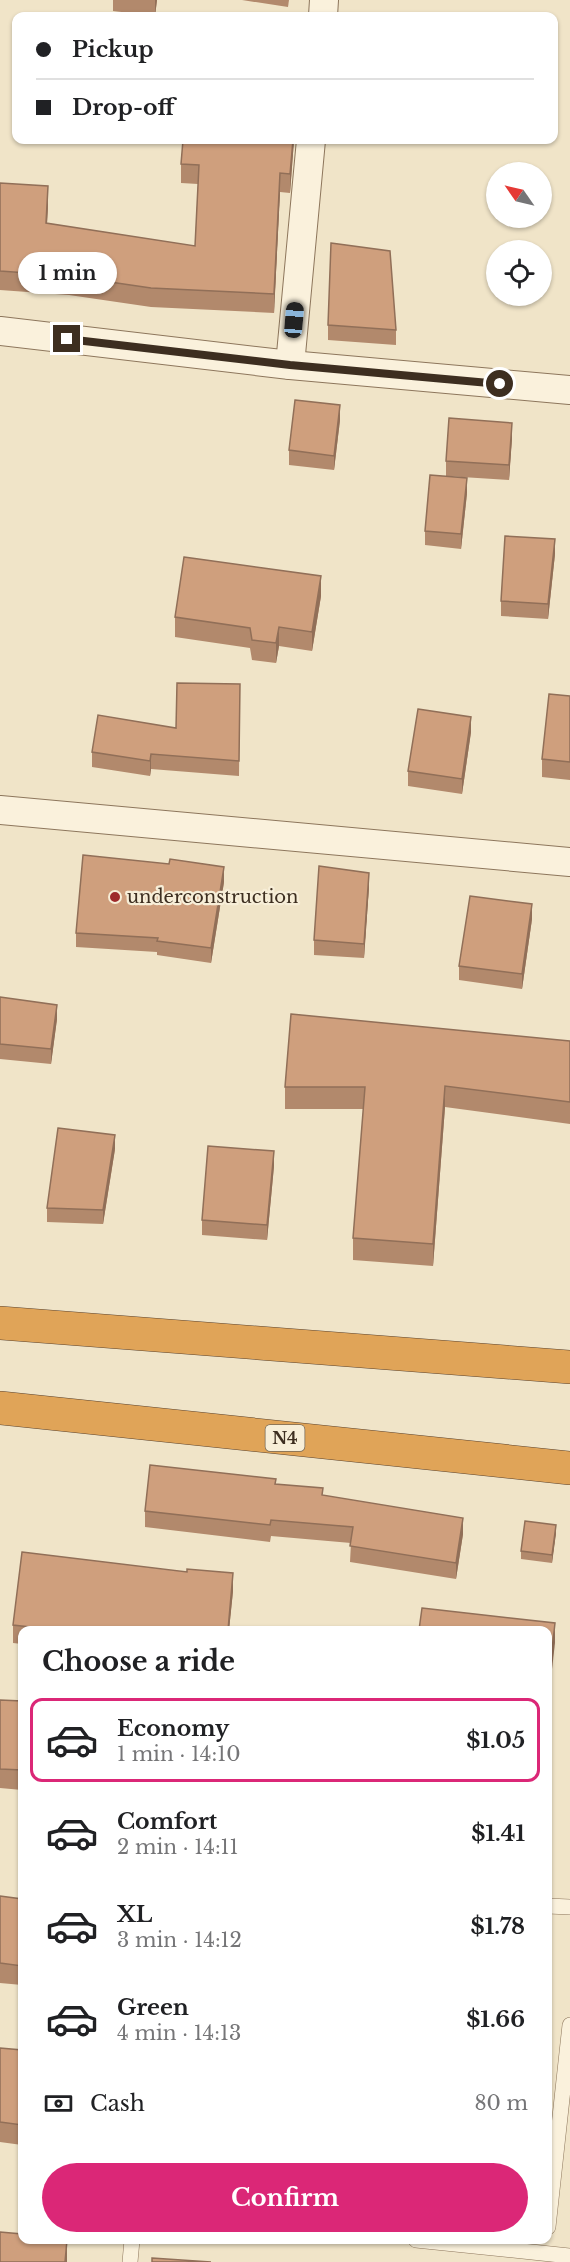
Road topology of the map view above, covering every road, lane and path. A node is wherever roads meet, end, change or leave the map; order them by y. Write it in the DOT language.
graph roads {
  1 [pos="311,144"];
  2 [pos="0,331"];
  3 [pos="290,365"];
  4 [pos="570,390"];
  5 [pos="0,810"];
  6 [pos="570,862"];
  7 [pos="0,1323"];
  8 [pos="570,1367"];
  9 [pos="0,1408"];
  10 [pos="570,1468"];
  11 [pos="552,1906"];
  12 [pos="570,1907"];
  13 [pos="570,2025"];
  14 [pos="552,2191"];
  15 [pos="132,2244"];
  16 [pos="459,2244"];
  17 [pos="545,2252"];
  18 [pos="570,2256"];
  19 [pos="130,2262"];
  1 -- 3 [label="street"];
  2 -- 3 [label="street"];
  3 -- 4 [label="street"];
  5 -- 6 [label="street"];
  7 -- 8 [label="highway"];
  9 -- 10 [label="highway, N4"];
  11 -- 12 [label="lane"];
  13 -- 14 [label="lane"];
  15 -- 19 [label="lane"];
  16 -- 17 [label="lane"];
  17 -- 18 [label="lane"];
}
